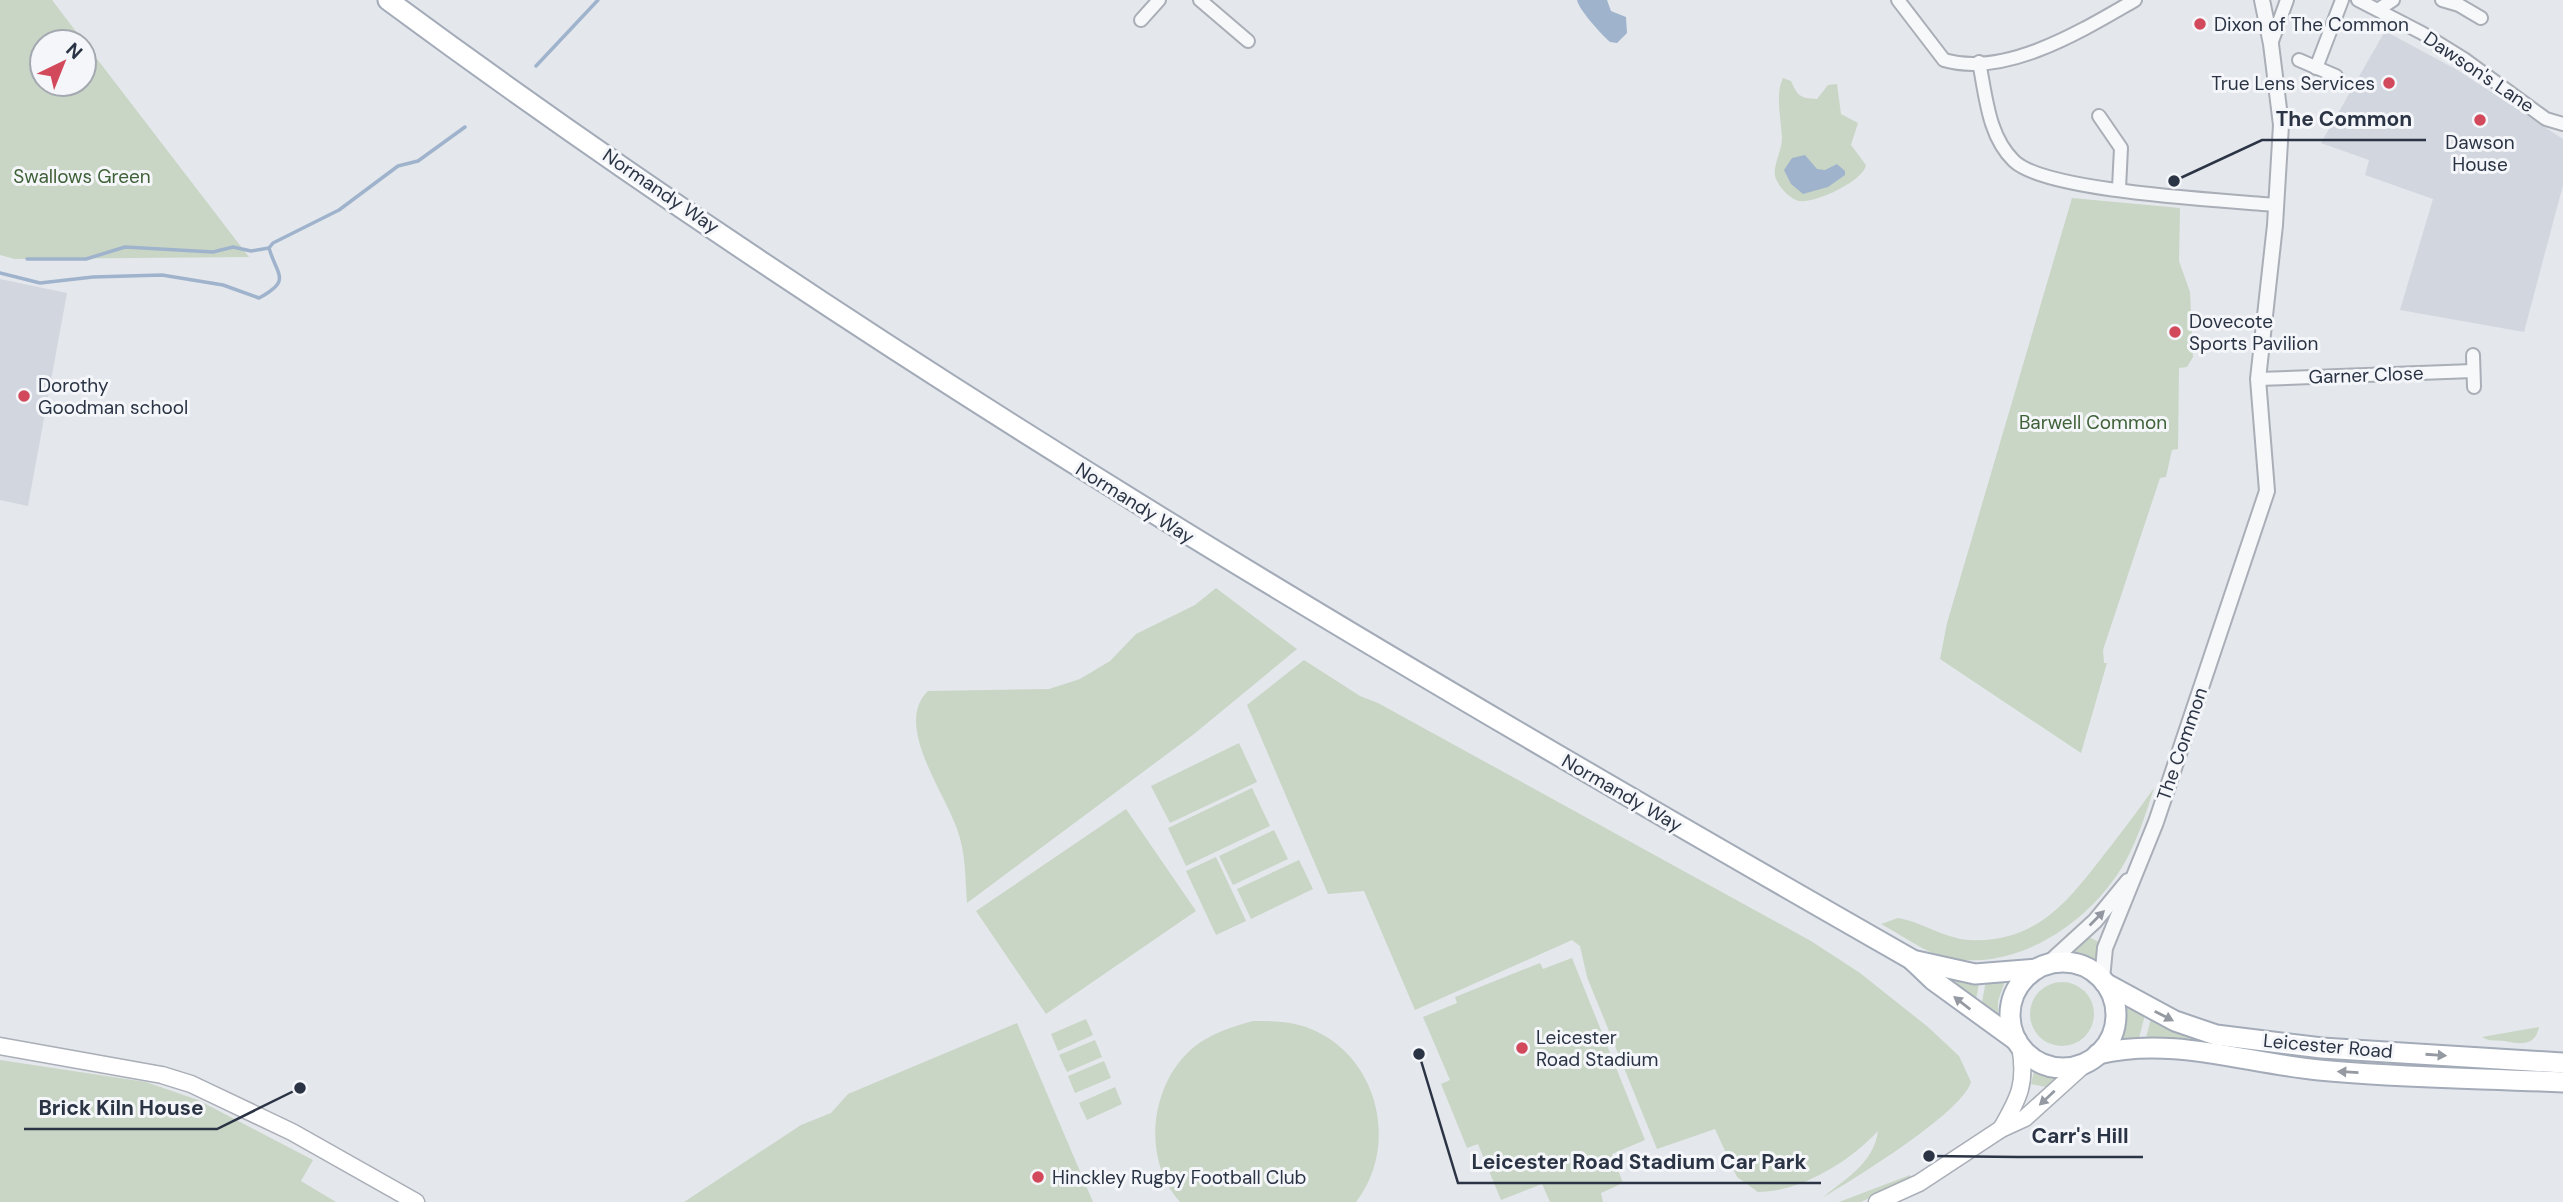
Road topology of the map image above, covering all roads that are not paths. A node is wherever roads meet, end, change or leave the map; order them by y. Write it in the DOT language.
graph roads {
  1 [pos="388,0"];
  2 [pos="1159,0"];
  3 [pos="1200,0"];
  4 [pos="1898,0"];
  5 [pos="2135,0"];
  6 [pos="2262,0"];
  7 [pos="2287,0"];
  8 [pos="2342,0"];
  9 [pos="2358,0"];
  10 [pos="2392,0"];
  11 [pos="2442,0"];
  12 [pos="2379,9"];
  13 [pos="2481,18"];
  14 [pos="1141,20"];
  15 [pos="1248,41"];
  16 [pos="2271,44"];
  17 [pos="2299,60"];
  18 [pos="1979,62"];
  19 [pos="2316,68"];
  20 [pos="2336,76"];
  21 [pos="2099,116"];
  22 [pos="2563,124"];
  23 [pos="2119,188"];
  24 [pos="2275,205"];
  25 [pos="2473,355"];
  26 [pos="2473,371"];
  27 [pos="2258,379"];
  28 [pos="2474,387"];
  29 [pos="2138,865"];
  30 [pos="1911,959"];
  31 [pos="2042,966"];
  32 [pos="2104,981"];
  33 [pos="2018,1044"];
  34 [pos="0,1046"];
  35 [pos="2093,1058"];
  36 [pos="2563,1063"];
  37 [pos="2563,1082"];
  38 [pos="2001,1129"];
  39 [pos="416,1202"];
  40 [pos="1877,1202"];
  1 -- 30 [label="main road, Normandy Way"];
  2 -- 14 [label="street"];
  3 -- 15 [label="street"];
  4 -- 18 [label="street"];
  5 -- 18 [label="street"];
  6 -- 16 [label="street, The Common"];
  7 -- 16 [label="street"];
  8 -- 19 [label="street"];
  9 -- 12 [label="street, Dawson's Lane"];
  10 -- 12 [label="street"];
  11 -- 13 [label="street"];
  12 -- 22 [label="street, Dawson's Lane"];
  16 -- 24 [label="street, The Common"];
  17 -- 19 [label="street"];
  18 -- 23 [label="street"];
  19 -- 20 [label="street"];
  21 -- 23 [label="street"];
  23 -- 24 [label="street"];
  24 -- 27 [label="street, The Common"];
  25 -- 26 [label="street"];
  26 -- 27 [label="street, Garner Close"];
  26 -- 28 [label="street"];
  27 -- 29 [label="street, The Common"];
  31 -- 29 [label="street, The Common, one-way"];
  29 -- 32 [label="street, The Common"];
  30 -- 31 [label="main road, Normandy Way"];
  33 -- 30 [label="main road, Normandy Way, one-way"];
  31 -- 32 [label="main road"];
  31 -- 33 [label="main road"];
  32 -- 35 [label="main road"];
  32 -- 36 [label="main road, Leicester Road, one-way"];
  33 -- 35 [label="main road"];
  33 -- 38 [label="main road"];
  34 -- 39 [label="main road"];
  37 -- 35 [label="main road, Leicester Road, one-way"];
  35 -- 38 [label="main road, one-way"];
  38 -- 40 [label="main road"];
}
